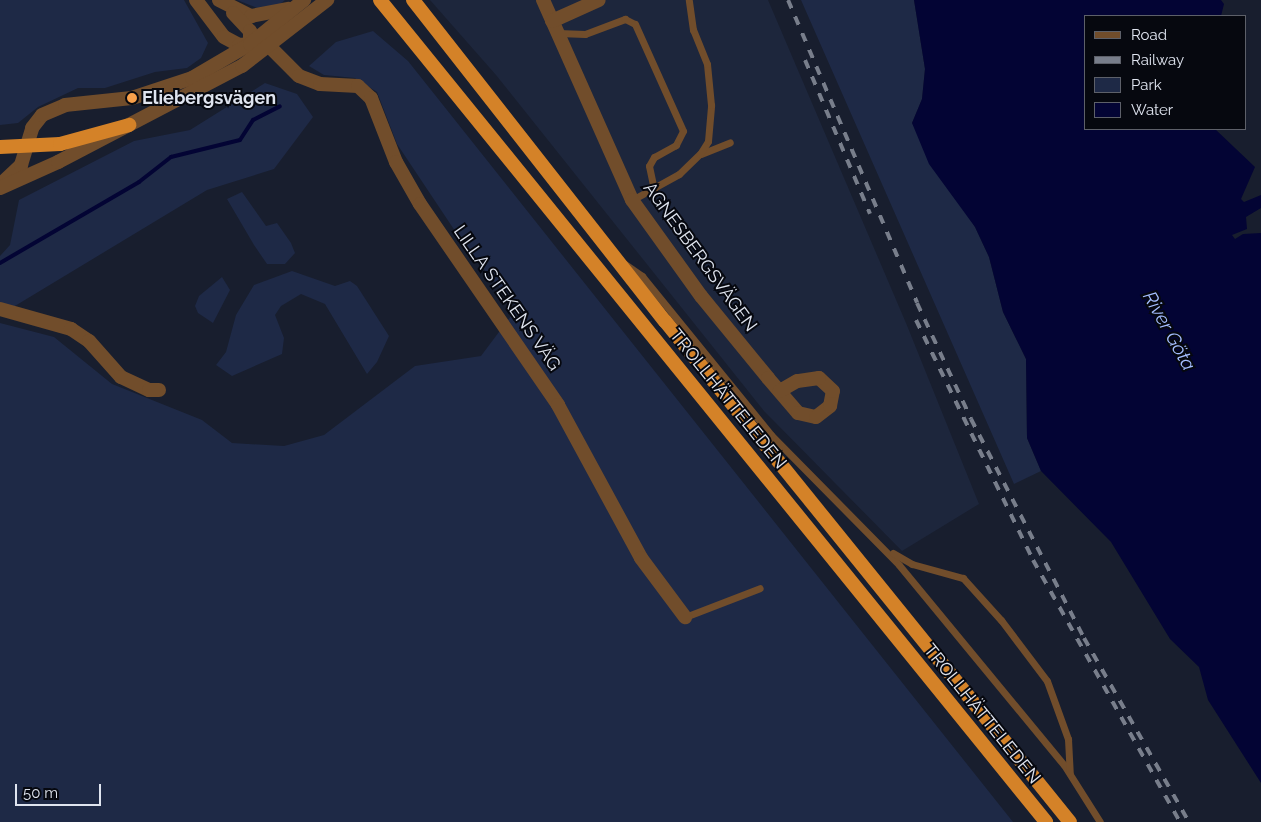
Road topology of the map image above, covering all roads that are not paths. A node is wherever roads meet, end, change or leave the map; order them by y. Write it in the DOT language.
graph roads {
  1 [pos="196,0"];
  2 [pos="218,0"];
  3 [pos="326,0"];
  4 [pos="380,0"];
  5 [pos="413,0"];
  6 [pos="543,0"];
  7 [pos="599,0"];
  8 [pos="689,0"];
  9 [pos="300,4"];
  10 [pos="555,27"];
  11 [pos="250,44"];
  12 [pos="269,46"];
  13 [pos="129,125"];
  14 [pos="730,142"];
  15 [pos="0,147"];
  16 [pos="27,148"];
  17 [pos="700,154"];
  18 [pos="0,184"];
  19 [pos="0,188"];
  20 [pos="654,188"];
  21 [pos="632,200"];
  22 [pos="616,259"];
  23 [pos="0,309"];
  24 [pos="159,390"];
  25 [pos="780,391"];
  26 [pos="881,544"];
  27 [pos="760,588"];
  28 [pos="686,617"];
  29 [pos="1070,774"];
  30 [pos="1046,822"];
  31 [pos="1070,822"];
  32 [pos="1100,822"];
  1 -- 11 [label="street"];
  2 -- 9 [label="street"];
  2 -- 11 [label="street"];
  3 -- 12 [label="street"];
  4 -- 30 [label="highway, TROLLHÄTTELEDEN"];
  5 -- 22 [label="highway, TROLLHÄTTELEDEN"];
  6 -- 10 [label="street, AGNESBERGSVÄGEN"];
  7 -- 10 [label="street"];
  8 -- 17 [label="lane"];
  9 -- 11 [label="street"];
  10 -- 20 [label="lane"];
  10 -- 21 [label="street, AGNESBERGSVÄGEN"];
  11 -- 12 [label="street"];
  11 -- 16 [label="street"];
  12 -- 13 [label="street"];
  12 -- 28 [label="street, LILLA STEKENS VÄG"];
  13 -- 16 [label="highway"];
  13 -- 19 [label="street"];
  14 -- 17 [label="lane"];
  15 -- 16 [label="highway"];
  16 -- 18 [label="street"];
  17 -- 20 [label="lane"];
  20 -- 21 [label="lane"];
  21 -- 25 [label="street, AGNESBERGSVÄGEN"];
  22 -- 26 [label="lane"];
  22 -- 31 [label="highway, TROLLHÄTTELEDEN"];
  23 -- 24 [label="street"];
  26 -- 29 [label="lane"];
  26 -- 29 [label="lane"];
  27 -- 28 [label="lane"];
  29 -- 32 [label="lane"];
}
